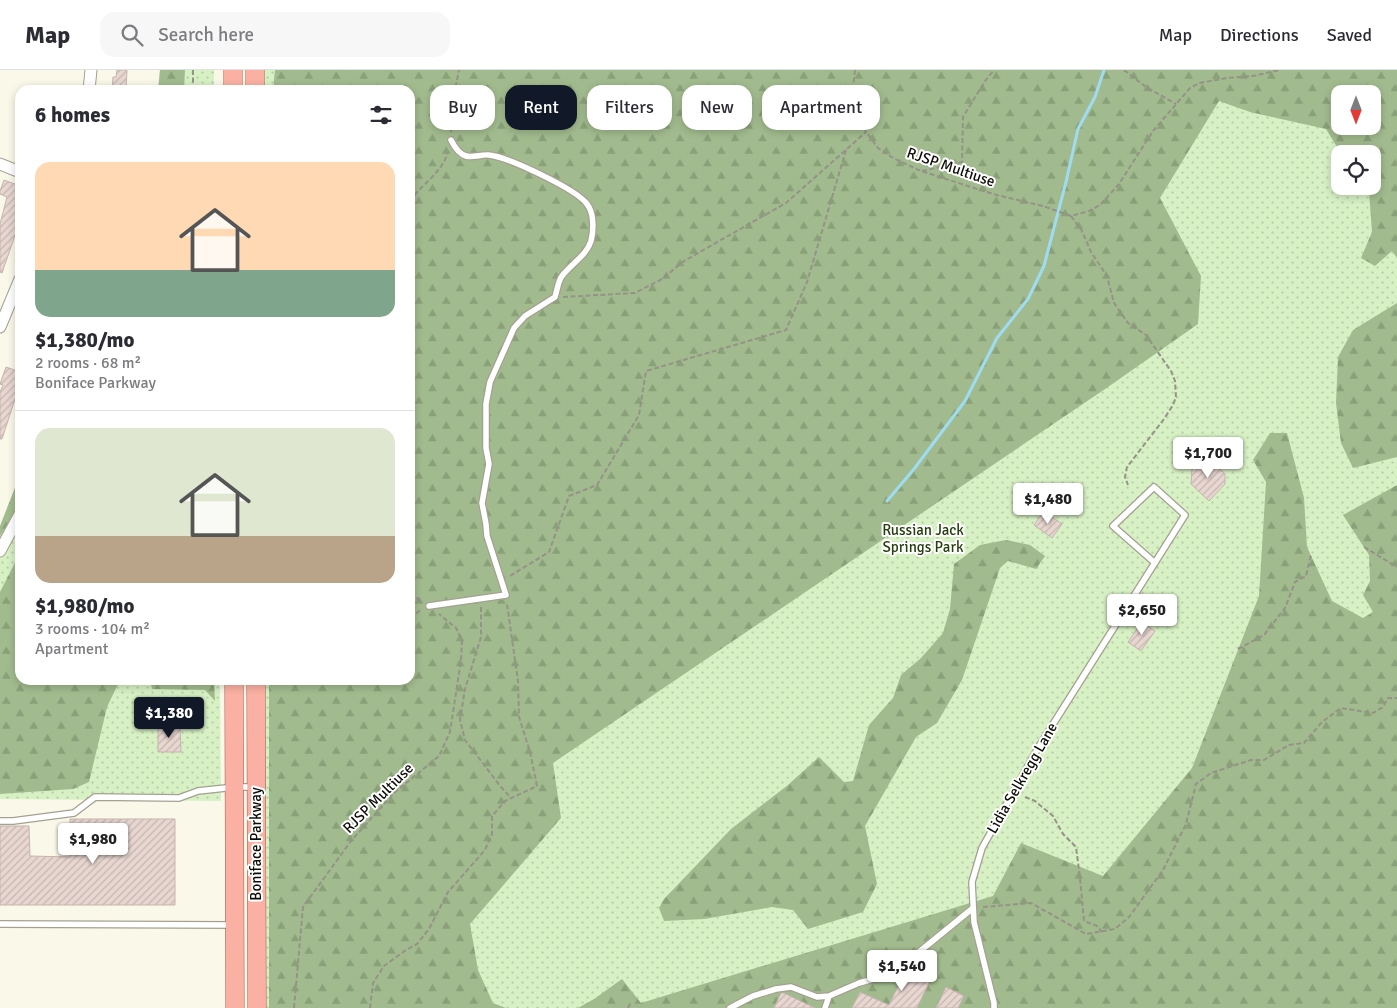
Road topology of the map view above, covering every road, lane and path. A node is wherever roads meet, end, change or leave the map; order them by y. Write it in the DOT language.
graph roads {
  1 [pos="91,70"];
  2 [pos="193,70"];
  3 [pos="233,70"];
  4 [pos="255,70"];
  5 [pos="855,70"];
  6 [pos="994,70"];
  7 [pos="1124,70"];
  8 [pos="1280,70"];
  9 [pos="90,85"];
  10 [pos="193,85"];
  11 [pos="233,85"];
  12 [pos="255,85"];
  13 [pos="1176,104"];
  14 [pos="866,132"];
  15 [pos="451,140"];
  16 [pos="846,150"];
  17 [pos="0,164"];
  18 [pos="15,170"];
  19 [pos="921,171"];
  20 [pos="1071,216"];
  21 [pos="15,289"];
  22 [pos="555,297"];
  23 [pos="2,315"];
  24 [pos="0,327"];
  25 [pos="1128,485"];
  26 [pos="15,523"];
  27 [pos="1364,547"];
  28 [pos="0,551"];
  29 [pos="1311,556"];
  30 [pos="1155,563"];
  31 [pos="1397,567"];
  32 [pos="501,581"];
  33 [pos="506,595"];
  34 [pos="415,597"];
  35 [pos="482,597"];
  36 [pos="429,606"];
  37 [pos="415,615"];
  38 [pos="1238,649"];
  39 [pos="234,685"];
  40 [pos="256,685"];
  41 [pos="1397,698"];
  42 [pos="235,787"];
  43 [pos="256,787"];
  44 [pos="1024,797"];
  45 [pos="511,798"];
  46 [pos="0,821"];
  47 [pos="973,908"];
  48 [pos="0,924"];
  49 [pos="235,925"];
  50 [pos="1102,932"];
  51 [pos="829,996"];
  52 [pos="630,1002"];
  53 [pos="235,1008"];
  54 [pos="257,1008"];
  55 [pos="294,1008"];
  56 [pos="370,1008"];
  57 [pos="628,1008"];
  58 [pos="730,1008"];
  59 [pos="825,1008"];
  60 [pos="994,1008"];
  1 -- 9 [label="street"];
  2 -- 10 [label="path"];
  3 -- 11 [label="main road"];
  4 -- 12 [label="main road"];
  5 -- 14 [label="path, RJSP Multiuse"];
  6 -- 19 [label="path"];
  7 -- 13 [label="path"];
  8 -- 13 [label="path"];
  13 -- 20 [label="path"];
  14 -- 16 [label="path"];
  14 -- 19 [label="path, RJSP Multiuse"];
  15 -- 22 [label="lane"];
  16 -- 22 [label="path"];
  16 -- 32 [label="path"];
  17 -- 18 [label="street"];
  19 -- 20 [label="path, RJSP Multiuse"];
  20 -- 25 [label="path"];
  21 -- 23 [label="street"];
  22 -- 32 [label="lane"];
  23 -- 24 [label="street"];
  26 -- 28 [label="street"];
  27 -- 31 [label="path"];
  29 -- 38 [label="path"];
  30 -- 30 [label="lane, Lidia Selkregg Lane"];
  30 -- 47 [label="lane, Lidia Selkregg Lane"];
  32 -- 33 [label="lane"];
  33 -- 35 [label="lane"];
  33 -- 45 [label="path"];
  34 -- 36 [label="path, RJSP Multiuse"];
  35 -- 36 [label="lane"];
  35 -- 45 [label="path"];
  36 -- 37 [label="path"];
  36 -- 55 [label="path, RJSP Multiuse"];
  39 -- 42 [label="main road, Boniface Parkway"];
  40 -- 43 [label="main road, Boniface Parkway"];
  41 -- 50 [label="path"];
  42 -- 43 [label="lane"];
  42 -- 46 [label="lane"];
  42 -- 49 [label="main road, Boniface Parkway"];
  43 -- 54 [label="main road, Boniface Parkway"];
  44 -- 50 [label="path"];
  45 -- 56 [label="path"];
  47 -- 50 [label="path"];
  47 -- 51 [label="lane"];
  47 -- 60 [label="lane, Lidia Selkregg Lane"];
  48 -- 49 [label="lane"];
  49 -- 53 [label="main road, Boniface Parkway"];
  51 -- 58 [label="lane"];
  51 -- 59 [label="lane"];
  52 -- 57 [label="path"];
}
